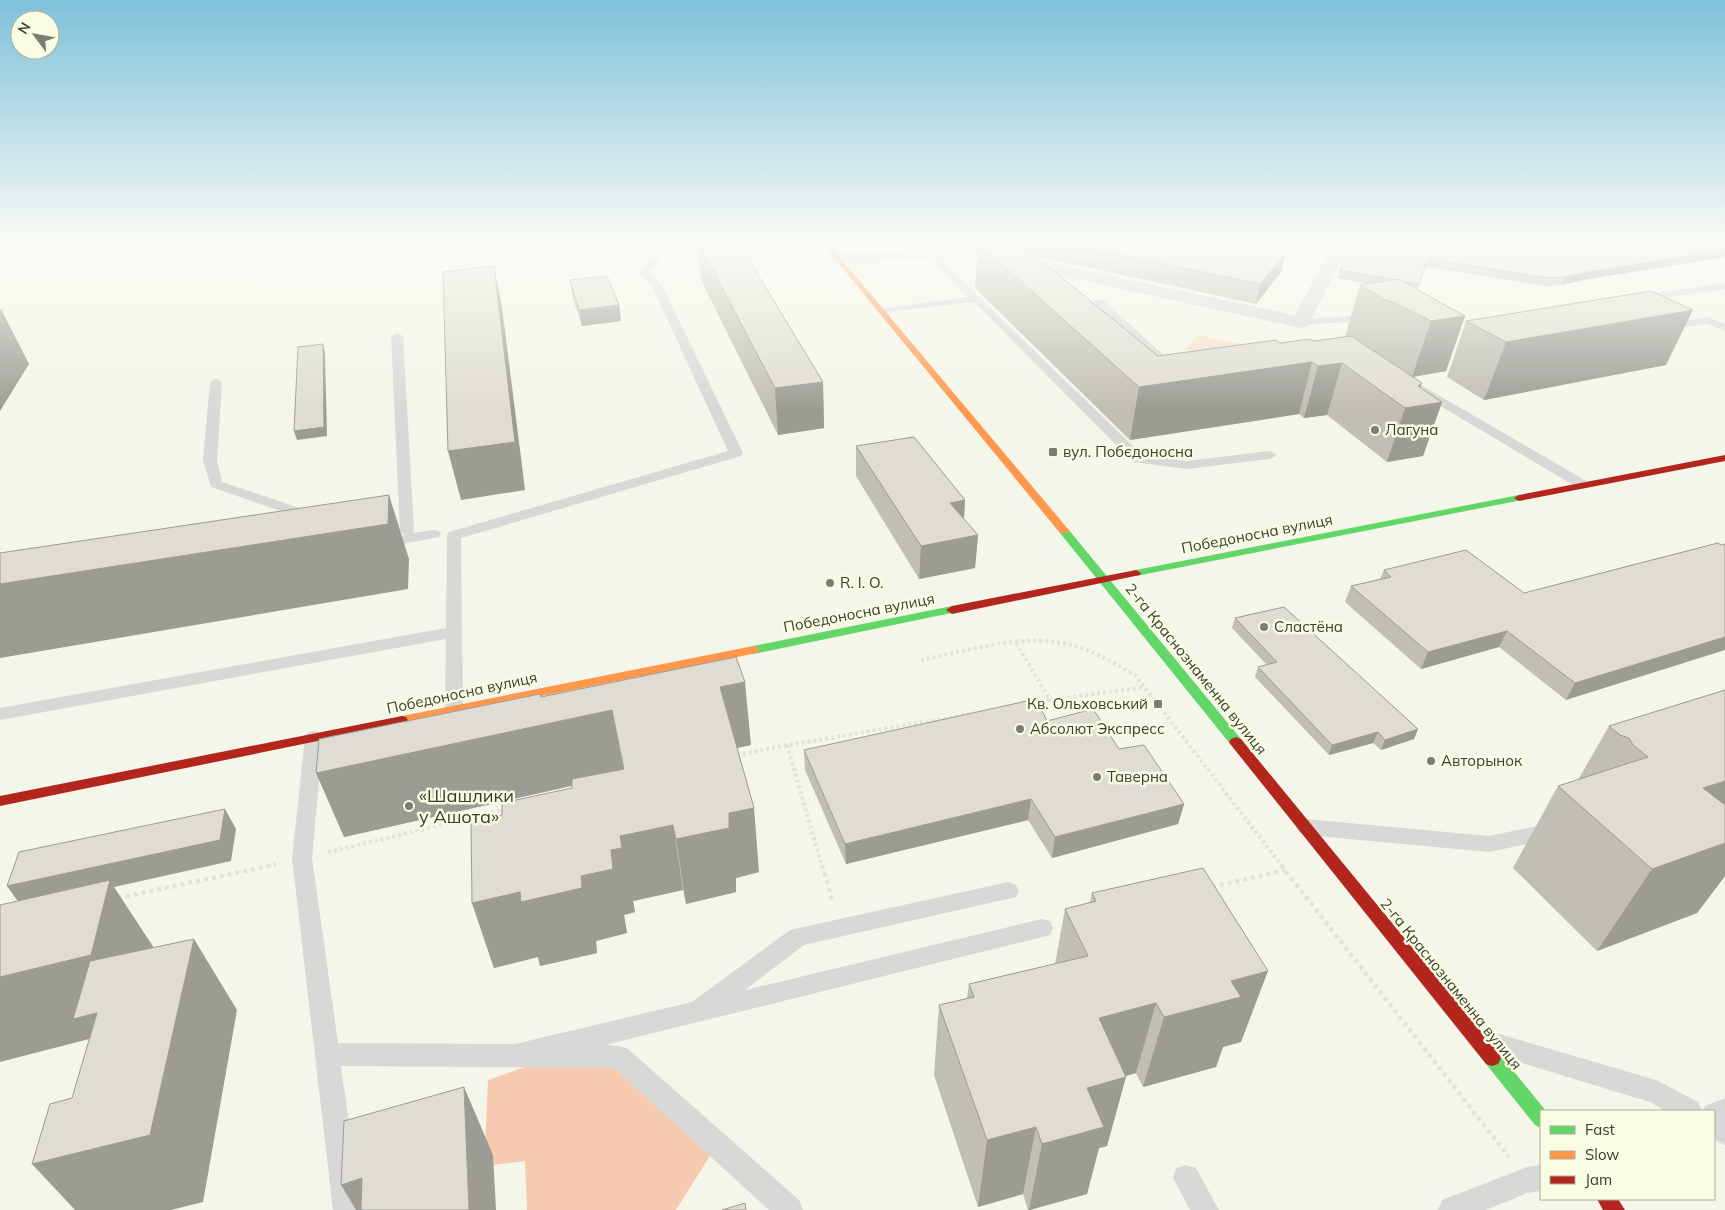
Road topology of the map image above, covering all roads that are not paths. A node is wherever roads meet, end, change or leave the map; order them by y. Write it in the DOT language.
graph roads {
  1 [pos="663,298"];
  2 [pos="873,298"];
  3 [pos="1191,298"];
  4 [pos="1313,298"];
  5 [pos="1639,298"];
  6 [pos="1662,298"];
  7 [pos="976,299"];
  8 [pos="1628,300"];
  9 [pos="1099,302"];
  10 [pos="1674,304"];
  11 [pos="883,311"];
  12 [pos="1691,312"];
  13 [pos="1379,318"];
  14 [pos="1708,320"];
  15 [pos="1301,322"];
  16 [pos="1725,328"];
  17 [pos="1650,330"];
  18 [pos="397,336"];
  19 [pos="1183,379"];
  20 [pos="216,382"];
  21 [pos="1413,385"];
  22 [pos="1270,455"];
  23 [pos="1725,458"];
  24 [pos="1583,485"];
  25 [pos="318,520"];
  26 [pos="380,529"];
  27 [pos="407,531"];
  28 [pos="434,534"];
  29 [pos="454,535"];
  30 [pos="366,546"];
  31 [pos="1104,579"];
  32 [pos="454,632"];
  33 [pos="454,709"];
  34 [pos="0,714"];
  35 [pos="314,738"];
  36 [pos="0,801"];
  37 [pos="1573,826"];
  38 [pos="1306,827"];
  39 [pos="1008,891"];
  40 [pos="1042,928"];
  41 [pos="695,1013"];
  42 [pos="1476,1038"];
  43 [pos="328,1054"];
  44 [pos="515,1056"];
  45 [pos="1687,1110"];
  46 [pos="1540,1118"];
  47 [pos="1186,1178"];
  48 [pos="1534,1179"];
  49 [pos="1607,1200"];
  50 [pos="344,1209"];
  51 [pos="789,1210"];
  52 [pos="1205,1210"];
  53 [pos="1452,1210"];
  54 [pos="1615,1210"];
  1 -- 29 [label="lane"];
  2 -- 11 [label="street, 2-га Краснознаменна вулиця"];
  3 -- 15 [label="street"];
  4 -- 15 [label="street"];
  5 -- 8 [label="lane"];
  6 -- 10 [label="lane"];
  7 -- 11 [label="lane"];
  7 -- 22 [label="lane"];
  9 -- 19 [label="lane"];
  11 -- 31 [label="street, 2-га Краснознаменна вулиця"];
  12 -- 14 [label="lane"];
  13 -- 15 [label="lane"];
  14 -- 16 [label="lane"];
  14 -- 17 [label="lane"];
  18 -- 27 [label="lane"];
  20 -- 25 [label="lane"];
  21 -- 24 [label="lane"];
  23 -- 24 [label="street, Победоносна вулиця"];
  24 -- 31 [label="street, Победоносна вулиця"];
  26 -- 27 [label="lane"];
  27 -- 28 [label="lane"];
  28 -- 29 [label="lane"];
  28 -- 30 [label="lane"];
  29 -- 32 [label="lane"];
  31 -- 33 [label="street, Победоносна вулиця"];
  31 -- 38 [label="street, 2-га Краснознаменна вулиця"];
  32 -- 33 [label="lane"];
  32 -- 34 [label="lane"];
  33 -- 35 [label="street, Победоносна вулиця"];
  35 -- 36 [label="street, Победоносна вулиця"];
  35 -- 43 [label="lane"];
  37 -- 38 [label="lane"];
  38 -- 42 [label="street, 2-га Краснознаменна вулиця"];
  39 -- 41 [label="lane"];
  40 -- 41 [label="lane"];
  41 -- 44 [label="lane"];
  42 -- 45 [label="lane"];
  42 -- 46 [label="street, 2-га Краснознаменна вулиця"];
  43 -- 44 [label="lane"];
  43 -- 50 [label="lane"];
  44 -- 51 [label="lane"];
  47 -- 52 [label="lane"];
  48 -- 53 [label="lane"];
  49 -- 54 [label="street"];
}
